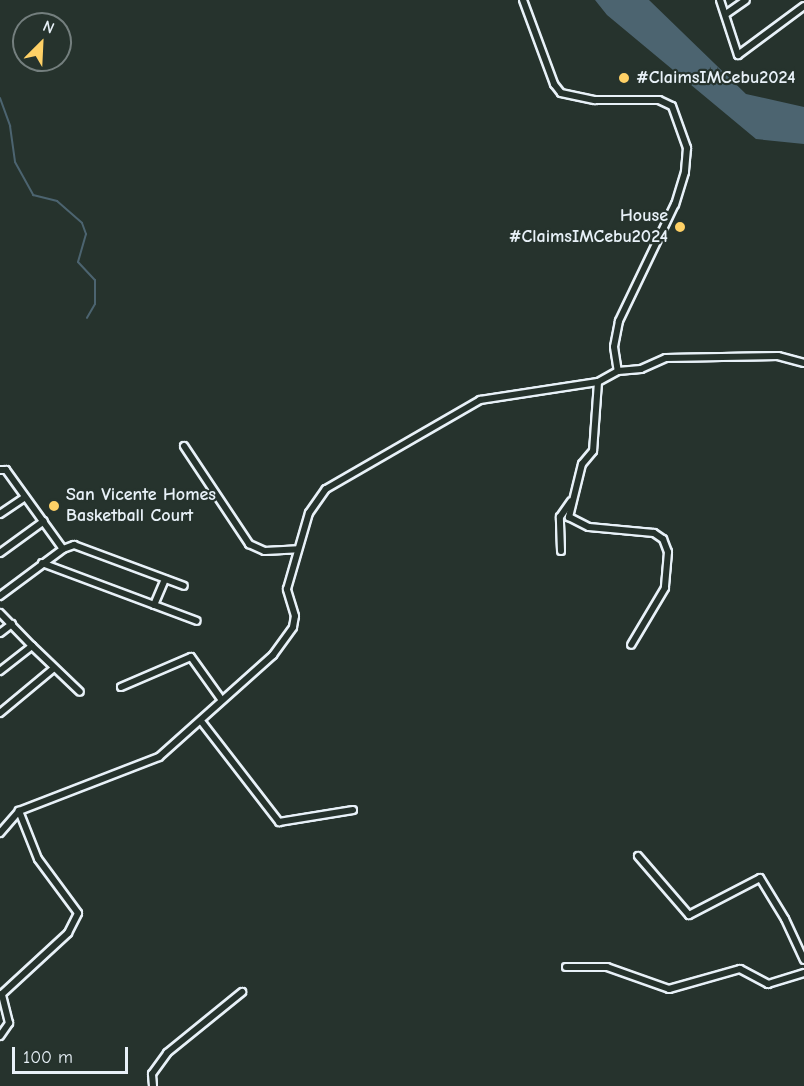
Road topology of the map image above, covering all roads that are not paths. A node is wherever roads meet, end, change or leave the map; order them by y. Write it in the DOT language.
graph roads {
  1 [pos="523,0"];
  2 [pos="720,0"];
  3 [pos="746,0"];
  4 [pos="804,6"];
  5 [pos="726,14"];
  6 [pos="804,363"];
  7 [pos="618,371"];
  8 [pos="598,382"];
  9 [pos="184,446"];
  10 [pos="0,470"];
  11 [pos="25,497"];
  12 [pos="571,501"];
  13 [pos="0,514"];
  14 [pos="44,521"];
  15 [pos="63,549"];
  16 [pos="298,549"];
  17 [pos="561,552"];
  18 [pos="0,553"];
  19 [pos="42,563"];
  20 [pos="165,579"];
  21 [pos="184,586"];
  22 [pos="0,596"];
  23 [pos="154,605"];
  24 [pos="0,613"];
  25 [pos="197,621"];
  26 [pos="12,624"];
  27 [pos="0,633"];
  28 [pos="631,645"];
  29 [pos="32,646"];
  30 [pos="54,668"];
  31 [pos="0,671"];
  32 [pos="121,687"];
  33 [pos="80,692"];
  34 [pos="221,699"];
  35 [pos="0,712"];
  36 [pos="201,721"];
  37 [pos="353,810"];
  38 [pos="19,811"];
  39 [pos="0,833"];
  40 [pos="638,856"];
  41 [pos="804,960"];
  42 [pos="566,967"];
  43 [pos="804,973"];
  44 [pos="242,992"];
  45 [pos="0,1036"];
  46 [pos="153,1086"];
  1 -- 7 [label="street"];
  2 -- 5 [label="street"];
  3 -- 5 [label="street"];
  4 -- 5 [label="street"];
  6 -- 7 [label="street"];
  7 -- 8 [label="street"];
  8 -- 12 [label="street"];
  8 -- 16 [label="street"];
  9 -- 16 [label="street"];
  10 -- 11 [label="street"];
  11 -- 13 [label="street"];
  11 -- 14 [label="street"];
  12 -- 17 [label="street"];
  12 -- 28 [label="street"];
  14 -- 15 [label="street"];
  14 -- 18 [label="street"];
  15 -- 19 [label="street"];
  15 -- 20 [label="street"];
  16 -- 34 [label="street"];
  19 -- 22 [label="street"];
  19 -- 23 [label="street"];
  20 -- 21 [label="street"];
  20 -- 23 [label="street"];
  23 -- 25 [label="street"];
  24 -- 26 [label="street"];
  26 -- 27 [label="street"];
  26 -- 29 [label="street"];
  29 -- 30 [label="street"];
  29 -- 31 [label="street"];
  30 -- 33 [label="street"];
  30 -- 35 [label="street"];
  32 -- 34 [label="street"];
  34 -- 36 [label="street"];
  36 -- 37 [label="street"];
  36 -- 38 [label="street"];
  38 -- 39 [label="street"];
  38 -- 45 [label="street"];
  40 -- 41 [label="street"];
  42 -- 43 [label="street"];
  44 -- 46 [label="street"];
}
